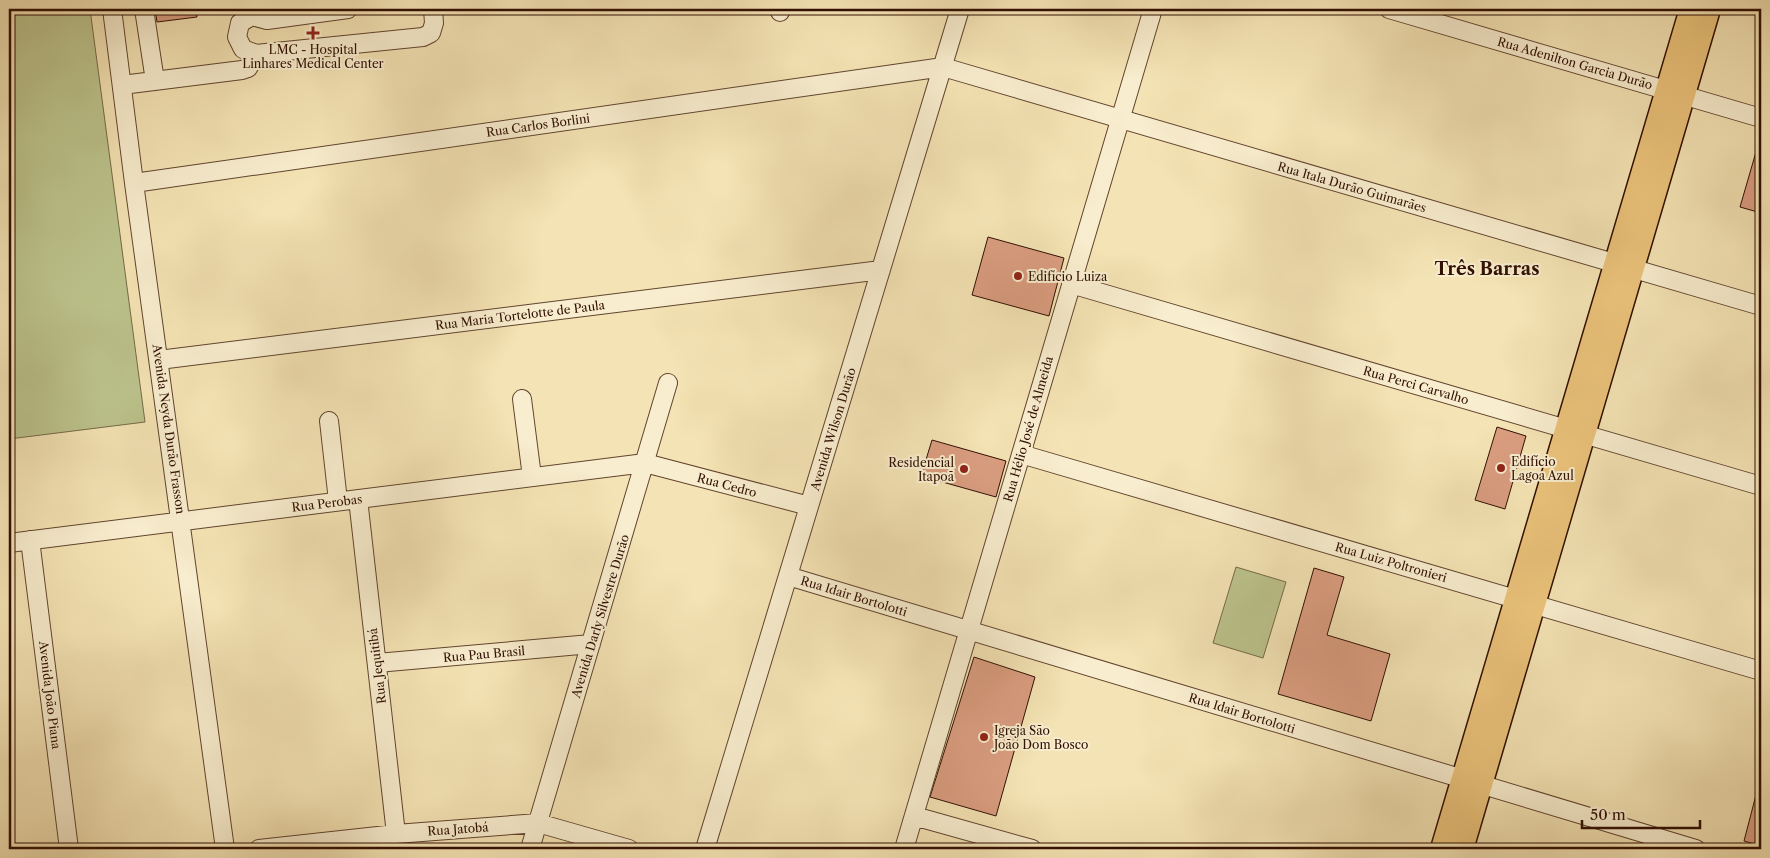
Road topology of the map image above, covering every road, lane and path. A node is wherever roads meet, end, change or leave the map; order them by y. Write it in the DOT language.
graph roads {
  1 [pos="112,9"];
  2 [pos="144,9"];
  3 [pos="348,9"];
  4 [pos="433,9"];
  5 [pos="960,9"];
  6 [pos="1153,9"];
  7 [pos="1389,9"];
  8 [pos="1690,9"];
  9 [pos="1710,9"];
  10 [pos="267,20"];
  11 [pos="260,52"];
  12 [pos="943,67"];
  13 [pos="154,81"];
  14 [pos="122,85"];
  15 [pos="1675,93"];
  16 [pos="1761,118"];
  17 [pos="1120,119"];
  18 [pos="134,183"];
  19 [pos="1624,266"];
  20 [pos="881,270"];
  21 [pos="1071,284"];
  22 [pos="1761,306"];
  23 [pos="159,360"];
  24 [pos="668,382"];
  25 [pos="522,399"];
  26 [pos="329,421"];
  27 [pos="1575,432"];
  28 [pos="1021,454"];
  29 [pos="645,463"];
  30 [pos="532,477"];
  31 [pos="1761,486"];
  32 [pos="358,499"];
  33 [pos="338,501"];
  34 [pos="810,506"];
  35 [pos="182,521"];
  36 [pos="30,540"];
  37 [pos="9,543"];
  38 [pos="788,576"];
  39 [pos="1525,601"];
  40 [pos="969,631"];
  41 [pos="591,644"];
  42 [pos="377,663"];
  43 [pos="1761,671"];
  44 [pos="1472,782"];
  45 [pos="914,816"];
  46 [pos="538,823"];
  47 [pos="396,834"];
  48 [pos="69,849"];
  49 [pos="225,849"];
  50 [pos="259,849"];
  51 [pos="530,849"];
  52 [pos="629,849"];
  53 [pos="705,849"];
  54 [pos="904,849"];
  55 [pos="1032,849"];
  56 [pos="1442,849"];
  57 [pos="1462,849"];
  58 [pos="1696,849"];
  1 -- 14 [label="street, Avenida Neyda Durão Frasson"];
  2 -- 13 [label="street"];
  3 -- 10 [label="street"];
  4 -- 11 [label="street"];
  5 -- 12 [label="street, Avenida Wilson Durão"];
  6 -- 17 [label="street, Rua Hélio José de Almeida"];
  7 -- 15 [label="street, Rua Adenilton Garcia Durão"];
  8 -- 15 [label="main road"];
  9 -- 15 [label="main road"];
  10 -- 11 [label="street"];
  10 -- 11 [label="street"];
  11 -- 13 [label="street"];
  12 -- 17 [label="street, Rua Itala Durão Guimarães"];
  12 -- 18 [label="street, Rua Carlos Borlini"];
  12 -- 20 [label="street, Avenida Wilson Durão"];
  13 -- 14 [label="street"];
  14 -- 18 [label="street, Avenida Neyda Durão Frasson"];
  15 -- 16 [label="street, Rua Adenilton Garcia Durão"];
  15 -- 19 [label="main road"];
  17 -- 19 [label="street, Rua Itala Durão Guimarães"];
  17 -- 21 [label="street, Rua Hélio José de Almeida"];
  18 -- 23 [label="street, Avenida Neyda Durão Frasson"];
  19 -- 22 [label="street, Rua Itala Durão Guimarães"];
  19 -- 27 [label="main road"];
  20 -- 23 [label="street, Rua Maria Tortelotte de Paula"];
  20 -- 34 [label="street, Avenida Wilson Durão"];
  21 -- 27 [label="street, Rua Perci Carvalho"];
  21 -- 28 [label="street, Rua Hélio José de Almeida"];
  23 -- 35 [label="street, Avenida Neyda Durão Frasson"];
  24 -- 29 [label="street, Avenida Darly Silvestre Durão"];
  25 -- 30 [label="street"];
  26 -- 33 [label="street"];
  27 -- 31 [label="street, Rua Perci Carvalho"];
  27 -- 39 [label="main road"];
  28 -- 39 [label="street, Rua Luiz Poltronieri"];
  28 -- 40 [label="street, Rua Hélio José de Almeida"];
  29 -- 30 [label="street, Rua Perobas"];
  29 -- 34 [label="street, Rua Cedro"];
  29 -- 41 [label="street, Avenida Darly Silvestre Durão"];
  30 -- 32 [label="street, Rua Perobas"];
  32 -- 33 [label="street, Rua Perobas"];
  32 -- 42 [label="street, Rua Jequitibá"];
  33 -- 35 [label="street, Rua Perobas"];
  34 -- 38 [label="street, Avenida Wilson Durão"];
  35 -- 36 [label="street, Rua Perobas"];
  35 -- 49 [label="street, Avenida Neyda Durão Frasson"];
  36 -- 37 [label="street, Rua Perobas"];
  36 -- 48 [label="street, Avenida João Piana"];
  38 -- 40 [label="street, Rua Idair Bortolotti"];
  38 -- 53 [label="street, Avenida Wilson Durão"];
  39 -- 43 [label="street, Rua Luiz Poltronieri"];
  39 -- 44 [label="main road"];
  40 -- 44 [label="street, Rua Idair Bortolotti"];
  40 -- 45 [label="street, Rua Hélio José de Almeida"];
  41 -- 42 [label="street, Rua Pau Brasil"];
  41 -- 46 [label="street, Avenida Darly Silvestre Durão"];
  42 -- 47 [label="street, Rua Jequitibá"];
  44 -- 56 [label="main road"];
  44 -- 57 [label="main road"];
  44 -- 58 [label="street, Rua Idair Bortolotti"];
  45 -- 54 [label="street, Rua Hélio José de Almeida"];
  45 -- 55 [label="street"];
  46 -- 47 [label="street, Rua Jatobá"];
  46 -- 51 [label="street, Avenida Darly Silvestre Durão"];
  46 -- 52 [label="street"];
  47 -- 50 [label="street, Rua Jatobá"];
}
